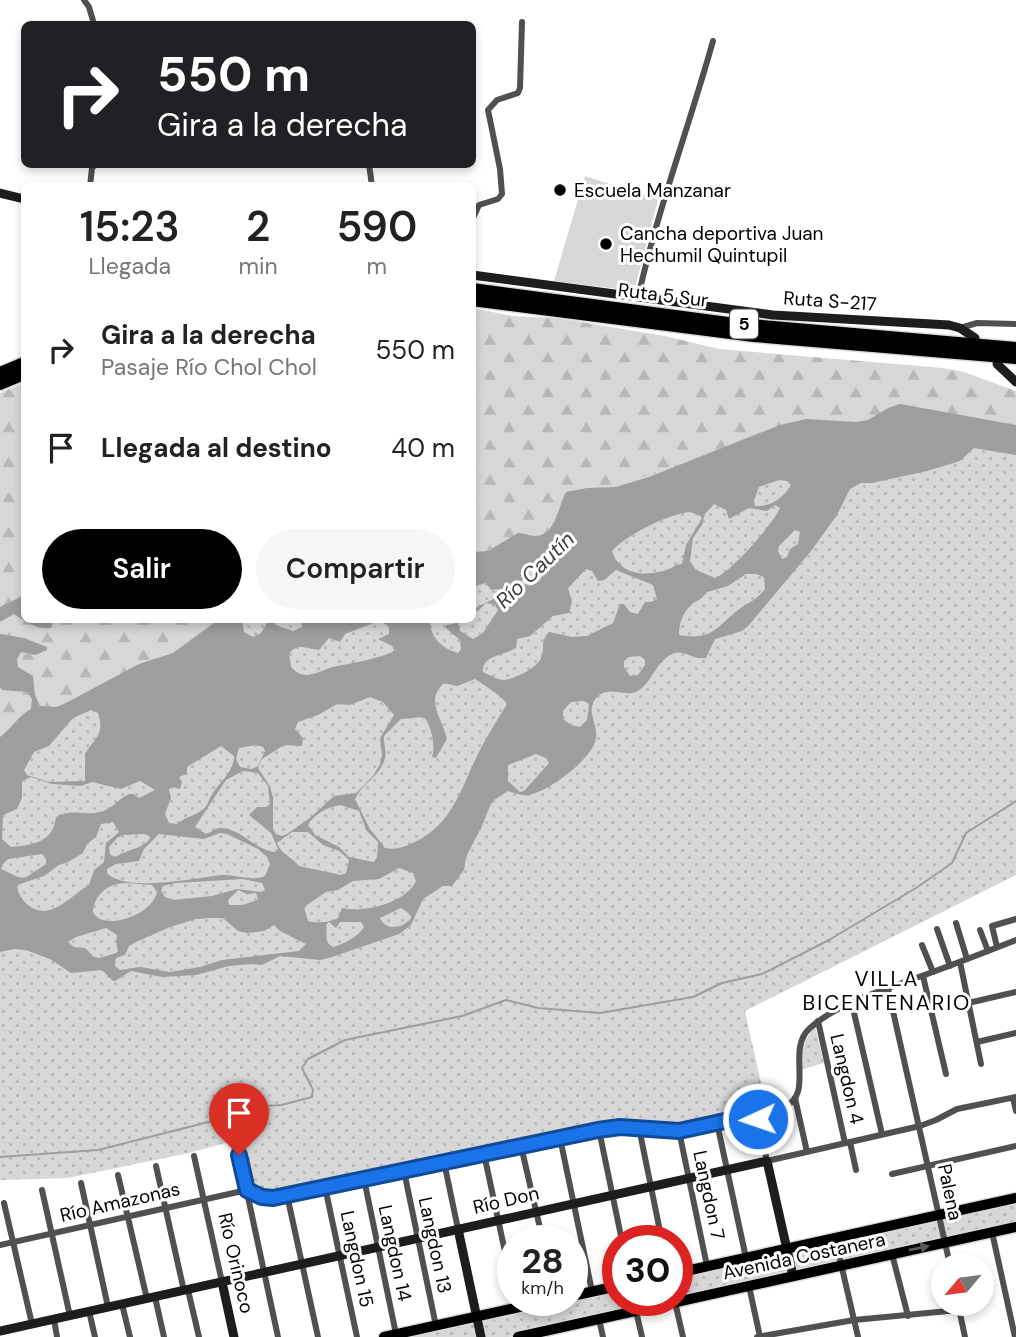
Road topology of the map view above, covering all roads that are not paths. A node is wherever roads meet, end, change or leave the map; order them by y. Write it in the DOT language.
graph roads {
  1 [pos="84,0"];
  2 [pos="93,21"];
  3 [pos="522,22"];
  4 [pos="713,41"];
  5 [pos="0,193"];
  6 [pos="21,198"];
  7 [pos="476,211"];
  8 [pos="476,276"];
  9 [pos="476,290"];
  10 [pos="638,298"];
  11 [pos="476,301"];
  12 [pos="1016,324"];
  13 [pos="960,328"];
  14 [pos="975,338"];
  15 [pos="1016,348"];
  16 [pos="1016,358"];
  17 [pos="21,364"];
  18 [pos="997,364"];
  19 [pos="0,373"];
  20 [pos="21,375"];
  21 [pos="1016,383"];
  22 [pos="0,384"];
  23 [pos="1016,919"];
  24 [pos="956,923"];
  25 [pos="937,929"];
  26 [pos="980,930"];
  27 [pos="1016,940"];
  28 [pos="922,945"];
  29 [pos="998,947"];
  30 [pos="988,951"];
  31 [pos="964,960"];
  32 [pos="950,966"];
  33 [pos="933,972"];
  34 [pos="923,976"];
  35 [pos="888,989"];
  36 [pos="1016,992"];
  37 [pos="968,1003"];
  38 [pos="852,1004"];
  39 [pos="818,1021"];
  40 [pos="1016,1033"];
  41 [pos="977,1042"];
  42 [pos="981,1064"];
  43 [pos="946,1074"];
  44 [pos="1015,1097"];
  45 [pos="796,1098"];
  46 [pos="1016,1111"];
  47 [pos="757,1114"];
  48 [pos="717,1122"];
  49 [pos="920,1126"];
  50 [pos="639,1128"];
  51 [pos="598,1130"];
  52 [pos="679,1131"];
  53 [pos="882,1135"];
  54 [pos="560,1138"];
  55 [pos="848,1142"];
  56 [pos="522,1146"];
  57 [pos="1016,1146"];
  58 [pos="807,1152"];
  59 [pos="484,1154"];
  60 [pos="239,1155"];
  61 [pos="194,1156"];
  62 [pos="767,1161"];
  63 [pos="444,1163"];
  64 [pos="928,1164"];
  65 [pos="156,1166"];
  66 [pos="727,1170"];
  67 [pos="856,1170"];
  68 [pos="404,1171"];
  69 [pos="892,1174"];
  70 [pos="118,1175"];
  71 [pos="689,1178"];
  72 [pos="364,1179"];
  73 [pos="81,1183"];
  74 [pos="651,1186"];
  75 [pos="325,1187"];
  76 [pos="42,1189"];
  77 [pos="247,1190"];
  78 [pos="287,1195"];
  79 [pos="612,1195"];
  80 [pos="1016,1198"];
  81 [pos="203,1199"];
  82 [pos="4,1203"];
  83 [pos="574,1203"];
  84 [pos="166,1208"];
  85 [pos="536,1212"];
  86 [pos="939,1215"];
  87 [pos="128,1216"];
  88 [pos="498,1220"];
  89 [pos="90,1225"];
  90 [pos="499,1225"];
  91 [pos="539,1225"];
  92 [pos="619,1225"];
  93 [pos="659,1225"];
  94 [pos="1016,1227"];
  95 [pos="458,1229"];
  96 [pos="992,1232"];
  97 [pos="52,1233"];
  98 [pos="418,1238"];
  99 [pos="835,1238"];
  100 [pos="13,1242"];
  101 [pos="945,1243"];
  102 [pos="0,1245"];
  103 [pos="378,1247"];
  104 [pos="786,1249"];
  105 [pos="947,1253"];
  106 [pos="892,1254"];
  107 [pos="340,1256"];
  108 [pos="746,1258"];
  109 [pos="302,1264"];
  110 [pos="708,1266"];
  111 [pos="841,1266"];
  112 [pos="693,1269"];
  113 [pos="265,1272"];
  114 [pos="793,1276"];
  115 [pos="222,1282"];
  116 [pos="749,1286"];
  117 [pos="602,1289"];
  118 [pos="186,1290"];
  119 [pos="592,1291"];
  120 [pos="588,1292"];
  121 [pos="151,1298"];
  122 [pos="693,1298"];
  123 [pos="122,1304"];
  124 [pos="108,1307"];
  125 [pos="497,1310"];
  126 [pos="89,1311"];
  127 [pos="931,1312"];
  128 [pos="71,1316"];
  129 [pos="613,1316"];
  130 [pos="637,1316"];
  131 [pos="678,1316"];
  132 [pos="908,1316"];
  133 [pos="961,1316"];
  134 [pos="477,1317"];
  135 [pos="54,1319"];
  136 [pos="599,1319"];
  137 [pos="854,1320"];
  138 [pos="32,1324"];
  139 [pos="436,1326"];
  140 [pos="0,1331"];
  141 [pos="560,1332"];
  142 [pos="14,1333"];
  143 [pos="396,1334"];
  144 [pos="57,1337"];
  145 [pos="95,1337"];
  146 [pos="130,1337"];
  147 [pos="164,1337"];
  148 [pos="199,1337"];
  149 [pos="234,1337"];
  150 [pos="278,1337"];
  151 [pos="318,1337"];
  152 [pos="357,1337"];
  153 [pos="384,1337"];
  154 [pos="481,1337"];
  155 [pos="521,1337"];
  156 [pos="603,1337"];
  157 [pos="642,1337"];
  158 [pos="683,1337"];
  159 [pos="759,1337"];
  160 [pos="858,1337"];
  161 [pos="965,1337"];
  162 [pos="1015,1337"];
  1 -- 2 [label="street"];
  3 -- 7 [label="street"];
  4 -- 10 [label="street"];
  5 -- 6 [label="street"];
  8 -- 10 [label="street, Ruta S-217"];
  9 -- 15 [label="highway, Ruta 5 Sur / 5"];
  10 -- 13 [label="street, Ruta S-217"];
  11 -- 16 [label="highway, Ruta 5 Sur / 5"];
  12 -- 13 [label="street"];
  13 -- 14 [label="street, Ruta S-217"];
  17 -- 19 [label="highway"];
  18 -- 21 [label="street"];
  20 -- 22 [label="highway"];
  23 -- 29 [label="street"];
  24 -- 31 [label="street"];
  25 -- 32 [label="street"];
  26 -- 30 [label="street"];
  27 -- 29 [label="street"];
  28 -- 33 [label="street"];
  29 -- 30 [label="street"];
  30 -- 31 [label="street"];
  31 -- 32 [label="street"];
  31 -- 37 [label="street"];
  32 -- 33 [label="street"];
  33 -- 34 [label="street"];
  34 -- 35 [label="street"];
  34 -- 43 [label="street"];
  35 -- 38 [label="street"];
  35 -- 49 [label="street, Palena"];
  36 -- 37 [label="street"];
  37 -- 41 [label="street"];
  38 -- 39 [label="street"];
  38 -- 53 [label="street"];
  39 -- 45 [label="street"];
  39 -- 55 [label="street, Langdon 4"];
  40 -- 41 [label="street"];
  41 -- 42 [label="street"];
  44 -- 46 [label="street"];
  44 -- 49 [label="street, Río Don"];
  45 -- 47 [label="street"];
  45 -- 58 [label="street"];
  47 -- 48 [label="street"];
  47 -- 62 [label="street"];
  48 -- 52 [label="street"];
  48 -- 66 [label="street"];
  49 -- 53 [label="street, Río Don"];
  49 -- 64 [label="street, Palena"];
  50 -- 51 [label="street"];
  50 -- 52 [label="street"];
  50 -- 74 [label="street"];
  51 -- 54 [label="street"];
  51 -- 79 [label="street"];
  52 -- 71 [label="street, Langdon 7"];
  53 -- 55 [label="street, Río Don"];
  54 -- 56 [label="street"];
  54 -- 83 [label="street"];
  55 -- 58 [label="street, Río Don"];
  55 -- 67 [label="street, Langdon 4"];
  56 -- 59 [label="street"];
  56 -- 85 [label="street"];
  57 -- 64 [label="street"];
  58 -- 62 [label="street, Río Don"];
  59 -- 63 [label="street"];
  59 -- 88 [label="street"];
  60 -- 77 [label="street"];
  61 -- 81 [label="street, Río Orinoco"];
  62 -- 66 [label="street, Río Don"];
  62 -- 104 [label="street"];
  63 -- 68 [label="street"];
  63 -- 95 [label="street"];
  64 -- 69 [label="street"];
  64 -- 86 [label="street, Palena"];
  65 -- 84 [label="street"];
  66 -- 71 [label="street, Río Don"];
  66 -- 108 [label="street"];
  68 -- 72 [label="street"];
  68 -- 98 [label="street, Langdon 13"];
  70 -- 87 [label="street"];
  71 -- 74 [label="street, Río Don"];
  71 -- 110 [label="street, Langdon 7"];
  72 -- 75 [label="street"];
  72 -- 103 [label="street, Langdon 14"];
  73 -- 89 [label="street"];
  74 -- 79 [label="street, Río Don"];
  74 -- 93 [label="street"];
  75 -- 78 [label="street"];
  75 -- 107 [label="street, Langdon 15"];
  76 -- 97 [label="street"];
  77 -- 78 [label="street"];
  77 -- 81 [label="street, Río Amazonas"];
  77 -- 113 [label="street"];
  78 -- 109 [label="street"];
  79 -- 83 [label="street, Río Don"];
  79 -- 92 [label="street"];
  80 -- 86 [label="main road, Avenida Costanera"];
  81 -- 84 [label="street, Río Amazonas"];
  81 -- 115 [label="street, Río Orinoco"];
  82 -- 100 [label="street"];
  83 -- 85 [label="street, Río Don"];
  83 -- 119 [label="street"];
  84 -- 87 [label="street, Río Amazonas"];
  84 -- 118 [label="street"];
  85 -- 88 [label="street, Río Don"];
  85 -- 91 [label="street"];
  86 -- 99 [label="main road, Avenida Costanera"];
  86 -- 101 [label="street, Palena"];
  87 -- 89 [label="street, Río Amazonas"];
  87 -- 121 [label="street"];
  88 -- 90 [label="street"];
  88 -- 95 [label="street, Río Don"];
  89 -- 97 [label="street, Río Amazonas"];
  89 -- 124 [label="street"];
  94 -- 96 [label="main road, Avenida Costanera"];
  95 -- 98 [label="street, Río Don"];
  95 -- 134 [label="street"];
  96 -- 101 [label="main road, Avenida Costanera"];
  96 -- 162 [label="street"];
  97 -- 100 [label="street, Río Amazonas"];
  97 -- 128 [label="street"];
  98 -- 103 [label="street, Río Don"];
  98 -- 139 [label="street, Langdon 13"];
  99 -- 104 [label="main road, Avenida Costanera"];
  99 -- 111 [label="street"];
  100 -- 102 [label="street, Río Amazonas"];
  100 -- 138 [label="street"];
  101 -- 105 [label="street, Palena"];
  106 -- 101 [label="main road, Avenida Costanera, one-way"];
  103 -- 107 [label="street, Río Don"];
  103 -- 143 [label="street, Langdon 14"];
  104 -- 108 [label="main road, Avenida Costanera"];
  104 -- 114 [label="street"];
  106 -- 111 [label="main road, Avenida Costanera"];
  106 -- 132 [label="street"];
  107 -- 109 [label="street, Río Don"];
  107 -- 152 [label="street, Langdon 15"];
  108 -- 110 [label="main road, Avenida Costanera"];
  109 -- 113 [label="street, Río Don"];
  109 -- 151 [label="street"];
  110 -- 112 [label="main road, Avenida Costanera"];
  111 -- 114 [label="main road, Avenida Costanera"];
  111 -- 137 [label="street"];
  113 -- 115 [label="street, Río Don"];
  113 -- 150 [label="street"];
  114 -- 116 [label="main road, Avenida Costanera"];
  115 -- 118 [label="street, Río Don"];
  115 -- 149 [label="street, Río Orinoco"];
  116 -- 122 [label="main road, Avenida Costanera"];
  116 -- 159 [label="street"];
  117 -- 119 [label="main road"];
  118 -- 121 [label="street, Río Don"];
  118 -- 148 [label="street"];
  119 -- 120 [label="main road"];
  121 -- 123 [label="street, Río Don"];
  121 -- 147 [label="street"];
  123 -- 124 [label="street, Río Don"];
  123 -- 146 [label="street"];
  124 -- 126 [label="street, Río Don"];
  125 -- 134 [label="main road"];
  126 -- 128 [label="street, Río Don"];
  126 -- 145 [label="street"];
  127 -- 132 [label="street"];
  128 -- 135 [label="street, Río Don"];
  129 -- 136 [label="main road, Avenida Costanera"];
  130 -- 157 [label="street"];
  131 -- 158 [label="street"];
  132 -- 137 [label="street"];
  133 -- 161 [label="street"];
  134 -- 139 [label="main road"];
  134 -- 154 [label="street"];
  135 -- 138 [label="street, Río Don"];
  135 -- 144 [label="street"];
  136 -- 141 [label="main road, Avenida Costanera"];
  136 -- 156 [label="street"];
  137 -- 159 [label="street"];
  137 -- 160 [label="street"];
  138 -- 142 [label="street, Río Don"];
  139 -- 143 [label="main road"];
  140 -- 142 [label="street, Río Don"];
  141 -- 155 [label="main road, Avenida Costanera"];
  143 -- 153 [label="main road"];
}
